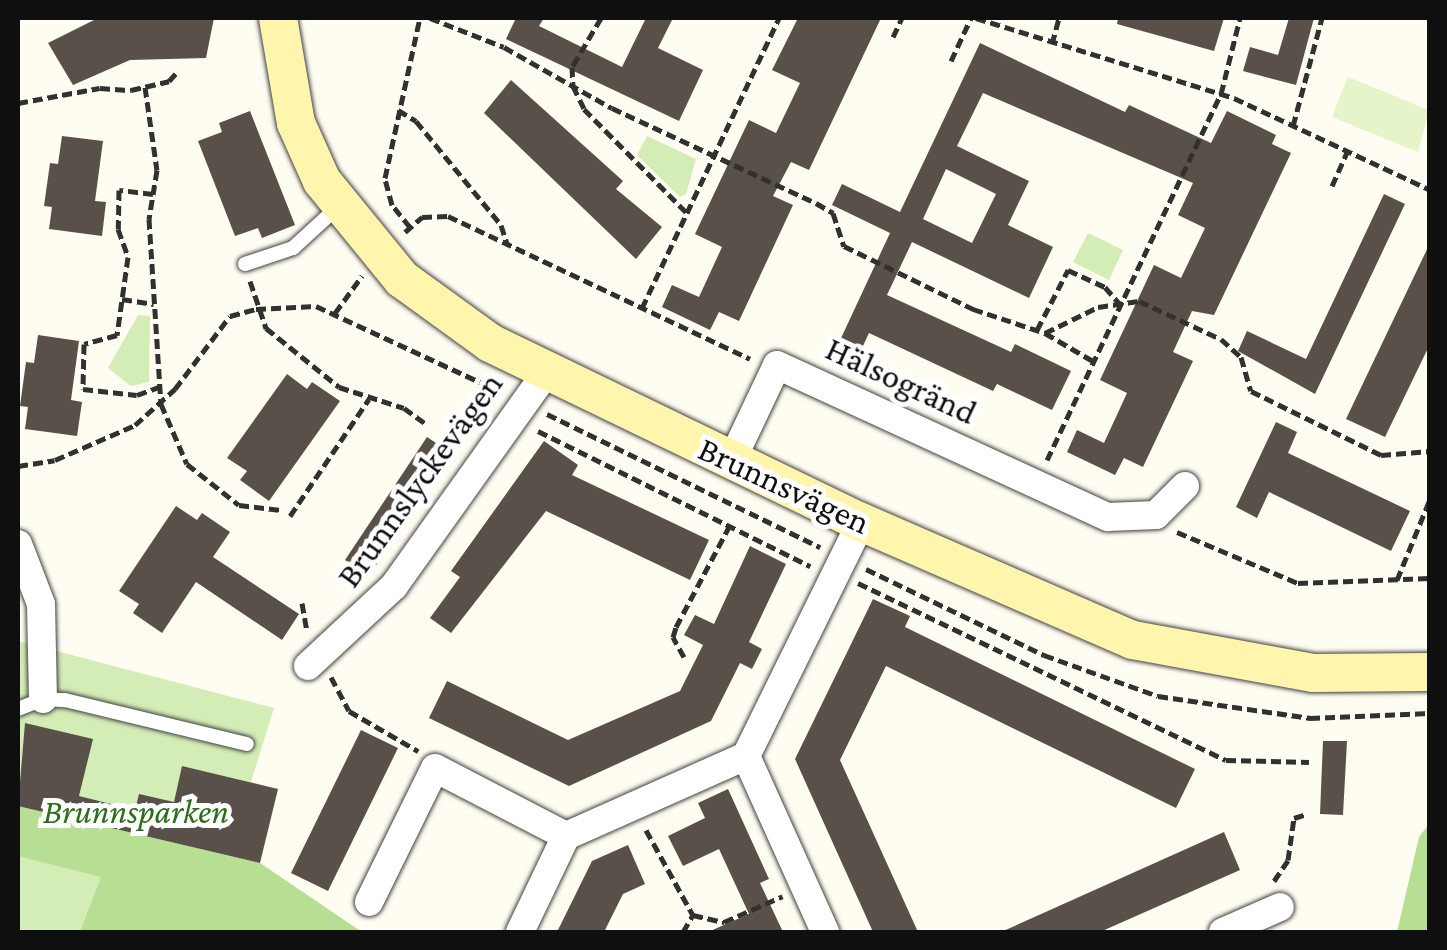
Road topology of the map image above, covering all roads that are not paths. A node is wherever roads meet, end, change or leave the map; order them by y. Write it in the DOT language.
graph roads {
  1 [pos="278,18"];
  2 [pos="302,18"];
  3 [pos="288,68"];
  4 [pos="340,204"];
  5 [pos="245,264"];
  6 [pos="545,374"];
  7 [pos="731,462"];
  8 [pos="1185,486"];
  9 [pos="861,522"];
  10 [pos="18,544"];
  11 [pos="314,662"];
  12 [pos="1430,672"];
  13 [pos="30,704"];
  14 [pos="247,744"];
  15 [pos="746,756"];
  16 [pos="566,836"];
  17 [pos="369,902"];
  18 [pos="1274,910"];
  19 [pos="520,932"];
  20 [pos="825,932"];
  21 [pos="1223,932"];
  1 -- 3 [label="street, Brunnsvägen"];
  2 -- 3 [label="street, Brunnsvägen"];
  3 -- 4 [label="street, Brunnsvägen"];
  4 -- 5 [label="lane"];
  4 -- 6 [label="street, Brunnsvägen"];
  6 -- 7 [label="street, Brunnsvägen"];
  6 -- 11 [label="street, Brunnslyckevägen"];
  7 -- 8 [label="street, Hälsogränd"];
  7 -- 9 [label="street, Brunnsvägen"];
  9 -- 12 [label="street, Brunnsvägen"];
  9 -- 15 [label="street"];
  10 -- 13 [label="street"];
  13 -- 14 [label="lane"];
  15 -- 16 [label="street"];
  15 -- 20 [label="street"];
  16 -- 17 [label="street"];
  16 -- 19 [label="street"];
  18 -- 21 [label="street"];
}
